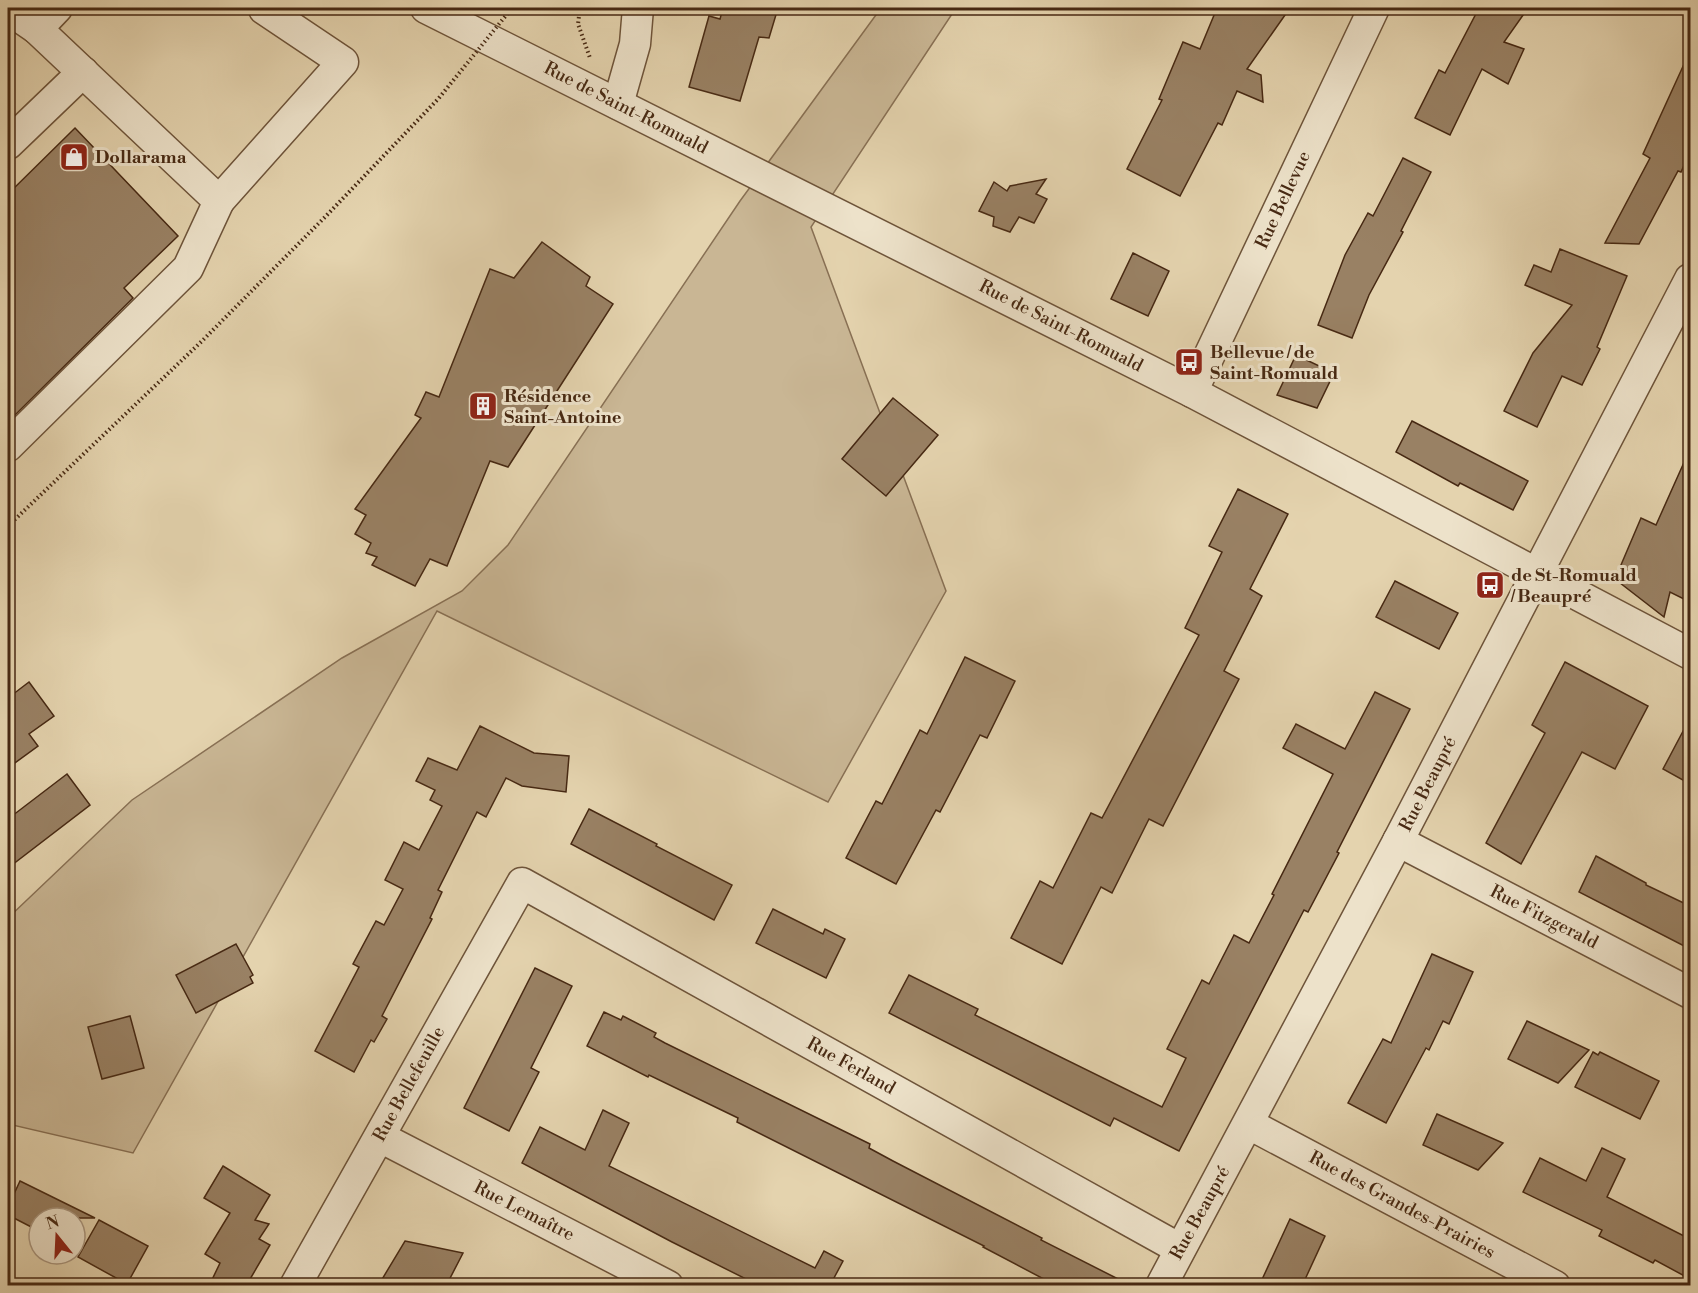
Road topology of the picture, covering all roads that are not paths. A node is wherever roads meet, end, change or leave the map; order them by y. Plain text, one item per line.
1 (263, 8) edge
2 (426, 8) edge
3 (638, 8) edge
4 (1374, 8) edge
5 (8, 9) edge
6 (47, 18) edge
7 (83, 72) junction
8 (611, 100) junction
9 (8, 144) edge
10 (219, 201) junction
11 (1690, 279) edge
12 (1192, 392) junction
13 (8, 446) edge
14 (1537, 574) junction
15 (1690, 654) edge
16 (1398, 841) junction
17 (522, 883) joint
18 (1690, 993) edge
19 (1249, 1124) junction
20 (380, 1137) junction
21 (1180, 1249) junction
22 (295, 1286) edge
23 (668, 1286) edge
24 (1161, 1286) edge
25 (1555, 1286) edge

1 - 10 street
2 - 8 street, Rue de Saint-Romuald
3 - 8 street
4 - 12 street, Rue Bellevue
5 - 6 street
6 - 7 street
7 - 9 street
7 - 10 street
8 - 12 street, Rue de Saint-Romuald
10 - 13 street
11 - 14 street, Rue Beaupré
12 - 14 street, Rue de Saint-Romuald
14 - 15 street, Rue de Saint-Romuald
14 - 16 street, Rue Beaupré
16 - 18 street, Rue Fitzgerald
16 - 19 street, Rue Beaupré
17 - 20 street, Rue Bellefeuille
17 - 21 street, Rue Ferland
19 - 21 street, Rue Beaupré
19 - 25 street, Rue des Grandes-Prairies
20 - 22 street, Rue Bellefeuille
20 - 23 street, Rue Lemaître
21 - 24 street, Rue Beaupré

